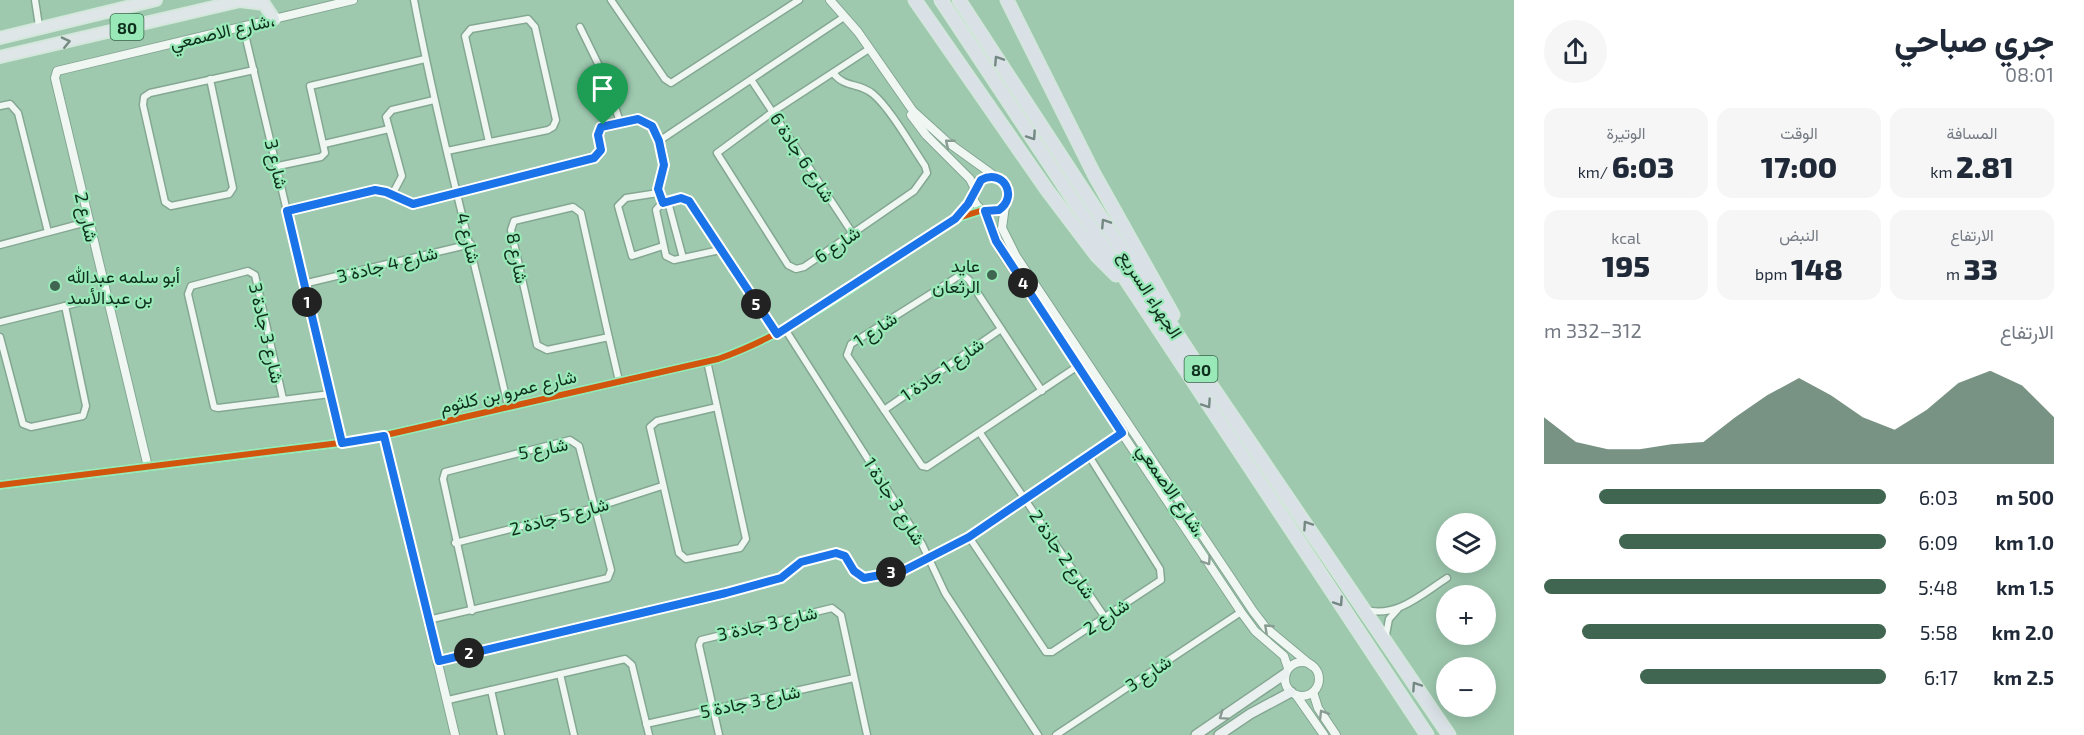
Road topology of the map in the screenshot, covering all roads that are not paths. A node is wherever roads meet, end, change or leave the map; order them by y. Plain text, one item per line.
1 (34, 0) edge
2 (156, 0) edge
3 (353, 0) edge
4 (414, 0) edge
5 (611, 0) edge
6 (799, 0) edge
7 (830, 0) edge
8 (908, 0) edge
9 (915, 0) edge
10 (940, 0) edge
11 (959, 0) edge
12 (1007, 0) edge
13 (242, 1) edge
14 (844, 17) junction
15 (274, 19) junction
16 (39, 26) junction
17 (243, 26) junction
18 (580, 27) dead end
19 (3, 37) edge
20 (942, 40) junction
21 (869, 49) junction
22 (4, 56) edge
23 (425, 59) junction
24 (254, 69) junction
25 (57, 70) joint
26 (833, 73) junction
27 (210, 79) junction
28 (752, 81) junction
29 (902, 97) junction
30 (434, 100) junction
31 (0, 106) edge
32 (774, 111) junction
33 (620, 122) junction
34 (389, 129) junction
35 (659, 141) junction
36 (489, 142) junction
37 (324, 144) junction
38 (447, 151) junction
39 (278, 166) junction
40 (996, 177) junction
41 (974, 190) junction
42 (457, 192) junction
43 (658, 193) junction
44 (392, 195) junction
45 (665, 202) junction
46 (1005, 206) junction
47 (287, 211) junction
48 (984, 211) junction
49 (955, 219) junction
50 (87, 222) junction
51 (48, 232) junction
52 (853, 234) junction
53 (471, 244) junction
54 (0, 245) edge
55 (663, 246) junction
56 (720, 250) junction
57 (683, 258) junction
58 (303, 284) junction
59 (1132, 292) junction
60 (105, 296) junction
61 (64, 306) junction
62 (0, 322) edge
63 (1001, 328) junction
64 (784, 329) junction
65 (777, 334) junction
66 (0, 337) edge
67 (609, 337) junction
68 (1194, 360) junction
69 (707, 361) junction
70 (1078, 366) junction
71 (618, 381) junction
72 (1042, 391) junction
73 (330, 394) junction
74 (283, 399) junction
75 (508, 406) junction
76 (717, 407) junction
77 (884, 410) junction
78 (980, 433) junction
79 (1122, 433) junction
80 (384, 436) junction
81 (342, 443) junction
82 (1089, 456) junction
83 (148, 467) junction
84 (0, 486) edge
85 (662, 486) junction
86 (1026, 499) junction
87 (594, 508) junction
88 (969, 537) junction
89 (455, 543) junction
90 (930, 557) junction
91 (1447, 578) dead end
92 (1365, 609) junction
93 (1399, 609) junction
94 (472, 611) junction
95 (1241, 612) junction
96 (1104, 616) junction
97 (428, 620) junction
98 (1385, 640) junction
99 (439, 661) junction
100 (1312, 666) junction
101 (1287, 671) junction
102 (560, 674) junction
103 (854, 678) junction
104 (491, 690) junction
105 (1313, 692) junction
106 (1293, 694) junction
107 (448, 700) junction
108 (1242, 703) junction
109 (713, 709) junction
110 (1250, 714) junction
111 (646, 724) junction
112 (455, 735) edge
113 (501, 735) edge
114 (574, 735) edge
115 (649, 735) edge
116 (719, 735) edge
117 (867, 735) edge
118 (1038, 735) edge
119 (1056, 735) edge
120 (1196, 735) edge
121 (1219, 735) edge
122 (1324, 735) edge
123 (1336, 735) edge
124 (1425, 735) edge
125 (1449, 735) edge

1 - 16 street
2 - 16 highway, 80
3 - 15 street, شارع الاصمعي،
4 - 23 street, شارع 4
5 - 6 street
7 - 14 street
8 - 20 highway
9 - 20 highway
10 -> 59 highway, الجهراء السريع / 80
68 -> 11 highway, الجهراء السريع / 80
12 - 68 highway
13 - 15 highway
22 -> 13 highway, 80
14 - 21 street
14 - 28 street
15 - 17 street, شارع الاصمعي،
16 - 19 highway, 80
17 - 24 street, شارع 3
17 - 25 street, شارع الاصمعي،
18 - 33 street
19 - 22 highway
20 - 59 highway
21 - 26 street, شارع 6
21 - 29 street
23 - 30 street, شارع 4
23 - 37 street
24 - 27 street
24 - 39 street, شارع 3
25 - 50 street, شارع 2
26 - 32 street, شارع 6
26 - 52 street, شارع 6
27 - 27 street
28 - 32 street, شارع 6 جادة 6
28 - 35 street
40 -> 29 street
29 - 41 street
30 - 34 street
30 - 38 street, شارع 4
31 - 51 street
32 - 52 street, شارع 6 جادة 6
32 - 52 street, شارع 6
33 - 35 street
33 - 42 street
34 - 37 street
34 - 44 street
35 - 43 street
36 - 36 street
36 - 38 street
37 - 39 street
38 - 42 street, شارع 4
39 - 47 street, شارع 3
40 - 41 street
40 - 46 street
41 - 48 street
41 - 49 street, شارع عمرو بن كلثوم
42 - 44 street
42 - 53 street, شارع 4
43 - 45 street
43 - 55 street
44 - 47 street
45 - 55 street
45 - 56 street
45 - 57 street
46 - 48 street
100 -> 46 street, شارع الاصمعي،
47 - 58 street, شارع 3
48 - 49 street, شارع عمرو بن كلثوم
48 - 70 street, شارع الاصمعي،
49 - 64 street, شارع عمرو بن كلثوم
50 - 51 street
50 - 60 street, شارع 2
51 - 54 street
53 - 58 street, شارع 4 جادة 3
53 - 75 street, شارع 4
55 - 57 street
56 - 57 street
56 - 65 street
58 - 73 street, شارع 3
59 -> 124 highway, الجهراء السريع / 80
60 - 61 street
60 - 83 street, شارع 2
61 - 62 street
61 - 66 street
63 - 72 street, شارع 1
63 - 77 street, شارع 1 جادة 1
63 - 77 street, شارع 1
64 - 65 street, شارع عمرو بن كلثوم
64 - 90 street, شارع 3 جادة 1
65 - 69 street, شارع عمرو بن كلثوم
67 - 67 street, شارع 8
67 - 71 street, شارع 8
92 -> 68 highway, الجهراء السريع / 80
69 - 71 street, شارع عمرو بن كلثوم
69 - 76 street
70 - 72 street, شارع 1
70 - 79 street, شارع الاصمعي،
71 - 75 street, شارع عمرو بن كلثوم
72 - 78 street, شارع 1
73 - 74 street, شارع 3 جادة 3
73 - 81 street, شارع 3
74 - 74 street, شارع 3 جادة 3
75 - 80 street, شارع عمرو بن كلثوم
76 - 85 street
76 - 85 street
77 - 78 street, شارع 1
78 - 86 street, شارع 2 جادة 2
79 - 82 street
79 -> 95 street, شارع الاصمعي،
80 - 81 street, شارع عمرو بن كلثوم
80 - 97 street
81 - 83 street, شارع عمرو بن كلثوم
82 - 86 street
82 - 96 street, شارع 2
83 - 84 street, شارع عمرو بن كلثوم
85 - 87 street, شارع 5 جادة 2
86 - 88 street
86 - 96 street, شارع 2 جادة 2
87 - 89 street, شارع 5 جادة 2
87 - 89 street, شارع 5
87 - 94 street, شارع 5
88 - 90 street
88 - 96 street, شارع 2
89 - 94 street, شارع 5
90 - 99 street
90 - 118 street, شارع 3 جادة 1
91 - 93 street
92 - 93 street
92 - 98 highway, الجهراء السريع / 80
93 - 98 street
94 - 97 street, شارع 5
95 - 101 street, شارع الاصمعي،
95 - 119 street, شارع 3
97 - 99 street
125 -> 98 highway, الجهراء السريع / 80
99 - 107 street
100 - 101 street
100 - 105 street
101 - 106 street
101 - 108 main road
102 - 104 street
102 - 111 street
102 - 114 street
103 - 109 street, شارع 3 جادة 5
103 - 109 street, شارع 3 جادة 3
103 - 117 street, شارع 3 جادة 3
104 - 107 street
104 - 113 street
105 - 106 street
123 -> 105 street
106 - 110 main road
106 - 122 street
107 - 112 street
108 - 110 main road
108 -> 120 main road
109 - 111 street, شارع 3 جادة 5
109 - 116 street, شارع 3 جادة 3
110 - 121 main road
111 - 115 street

